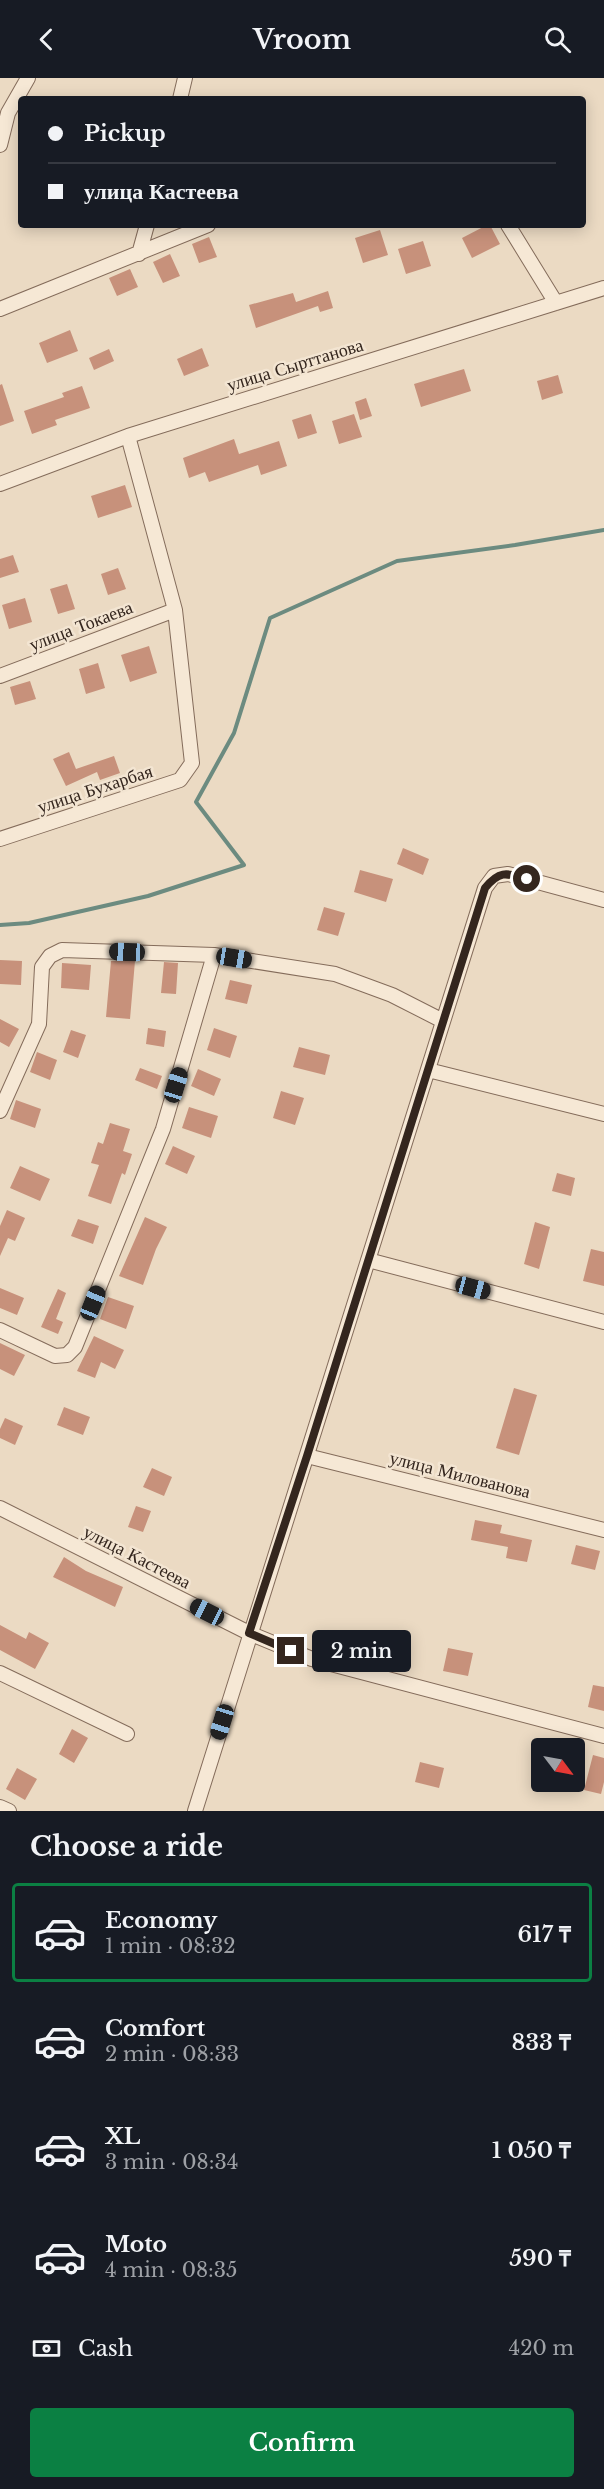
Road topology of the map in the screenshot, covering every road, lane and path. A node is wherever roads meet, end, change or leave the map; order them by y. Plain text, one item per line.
1 (28, 78) edge
2 (185, 78) edge
3 (181, 96) edge
4 (4, 114) edge
5 (0, 145) edge
6 (146, 228) edge
7 (201, 228) edge
8 (510, 228) edge
9 (139, 254) junction
10 (604, 288) edge
11 (556, 303) junction
12 (0, 309) edge
13 (128, 436) junction
14 (0, 484) edge
15 (175, 610) junction
16 (0, 676) edge
17 (0, 839) edge
18 (604, 900) edge
19 (214, 955) junction
20 (443, 1021) junction
21 (428, 1070) junction
22 (0, 1109) edge
23 (604, 1114) edge
24 (368, 1260) junction
25 (604, 1322) edge
26 (0, 1330) edge
27 (307, 1456) junction
28 (0, 1508) edge
29 (604, 1530) edge
30 (249, 1633) junction
31 (0, 1673) edge
32 (127, 1734) dead end
33 (604, 1736) edge
34 (0, 1807) edge
35 (9, 1811) edge
36 (195, 1811) edge

1 - 4 street
2 - 3 street
4 - 5 street
6 - 9 street
7 - 9 street
8 - 11 street
9 - 12 street
10 - 11 street, улица Сырттанова
11 - 13 street, улица Сырттанова
13 - 14 street, улица Сырттанова
13 - 15 street
15 - 16 street, улица Токаева
15 - 17 street, улица Бухарбая
18 - 20 street
19 - 20 street
19 - 22 street
19 - 26 street
20 - 21 street
21 - 23 street
21 - 24 street
24 - 25 street
24 - 27 street
27 - 29 street, улица Милованова
27 - 30 street
28 - 30 street, улица Кастеева
30 - 33 street, улица Кастеева
30 - 36 street
31 - 32 street
34 - 35 street

